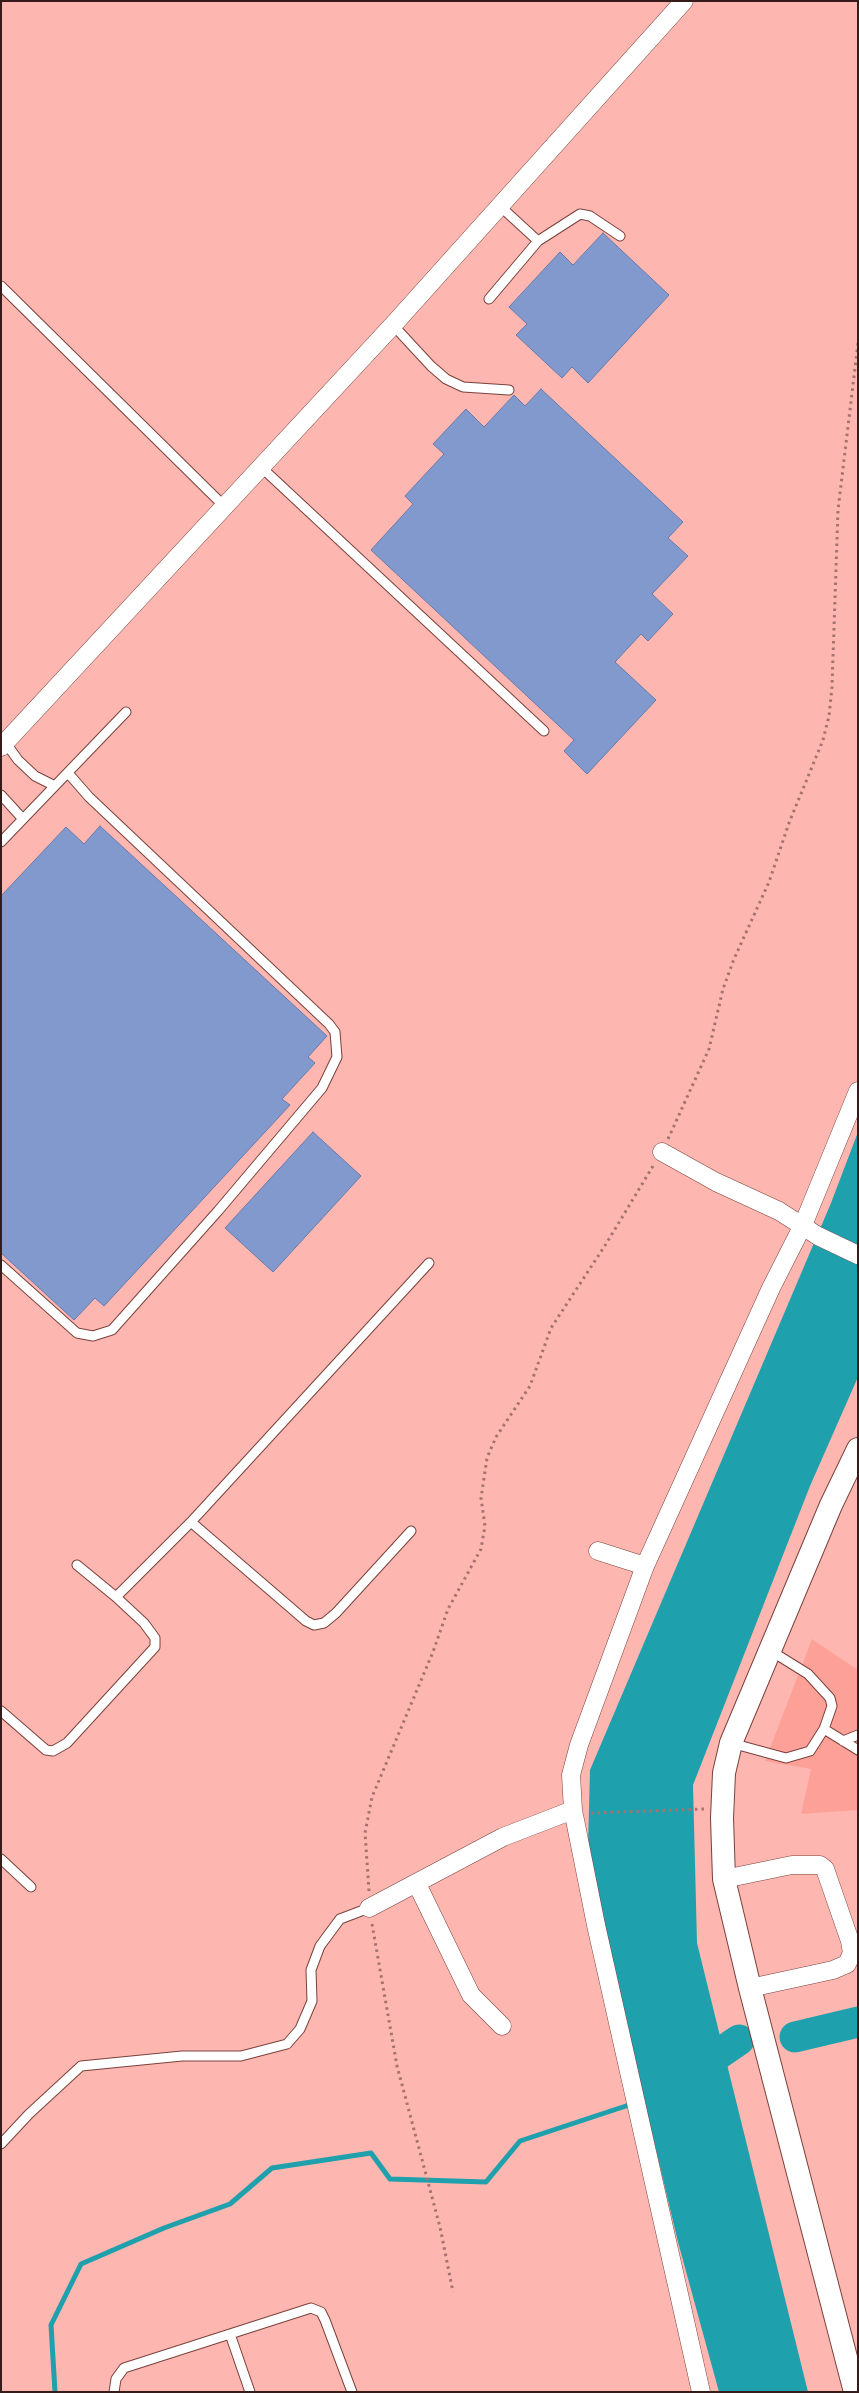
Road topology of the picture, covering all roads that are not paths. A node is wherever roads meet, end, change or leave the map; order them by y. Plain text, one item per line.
1 (684, 1) edge
2 (501, 207) junction
3 (620, 236) dead end
4 (538, 241) junction
5 (1, 286) edge
6 (489, 299) dead end
7 (393, 325) junction
8 (509, 390) dead end
9 (261, 466) junction
10 (225, 507) junction
11 (126, 712) dead end
12 (544, 731) dead end
13 (3, 744) edge
14 (68, 773) junction
15 (53, 785) junction
16 (1, 796) edge
17 (22, 818) junction
18 (1, 842) edge
19 (858, 1091) edge
20 (662, 1152) road end
21 (803, 1225) junction
22 (858, 1255) edge
23 (429, 1263) dead end
24 (1, 1265) edge
25 (857, 1454) edge
26 (191, 1522) junction
27 (412, 1531) dead end
28 (598, 1551) dead end
29 (77, 1565) dead end
30 (645, 1566) junction
31 (116, 1597) junction
32 (771, 1651) junction
33 (2, 1712) edge
34 (824, 1729) junction
35 (858, 1734) edge
36 (843, 1740) junction
37 (731, 1743) junction
38 (858, 1750) edge
39 (573, 1810) junction
40 (1, 1859) edge
41 (724, 1879) junction
42 (417, 1884) junction
43 (31, 1887) dead end
44 (369, 1908) joint
45 (750, 1988) junction
46 (502, 2026) dead end
47 (1, 2144) edge
48 (230, 2334) junction
49 (114, 2392) edge
50 (250, 2392) edge
51 (352, 2392) edge
52 (701, 2392) edge
53 (855, 2392) edge

1 - 2 street
2 - 4 lane
2 - 7 street
3 - 4 lane
4 - 6 lane
5 - 10 lane
7 - 8 lane
7 - 9 street
9 - 10 street
9 - 12 lane
10 - 13 street
11 - 14 lane
13 - 15 lane
14 - 15 lane
14 - 24 lane
15 - 17 lane
16 - 17 lane
17 - 18 lane
19 - 21 street
20 - 21 street
21 - 22 street
21 - 30 street
23 - 26 lane
25 - 32 street
26 - 27 lane
26 - 31 lane
28 - 30 street
29 - 31 lane
30 - 39 street
31 - 33 lane
32 - 34 lane
32 - 37 street
34 - 36 lane
34 - 37 lane
35 - 36 lane
36 - 38 lane
37 - 41 street
39 - 42 street
39 - 52 street
40 - 43 lane
41 - 45 street
41 - 45 street
42 - 44 street
42 - 46 street
44 - 47 lane
45 - 53 street
48 - 49 lane
48 - 50 lane
48 - 51 lane

